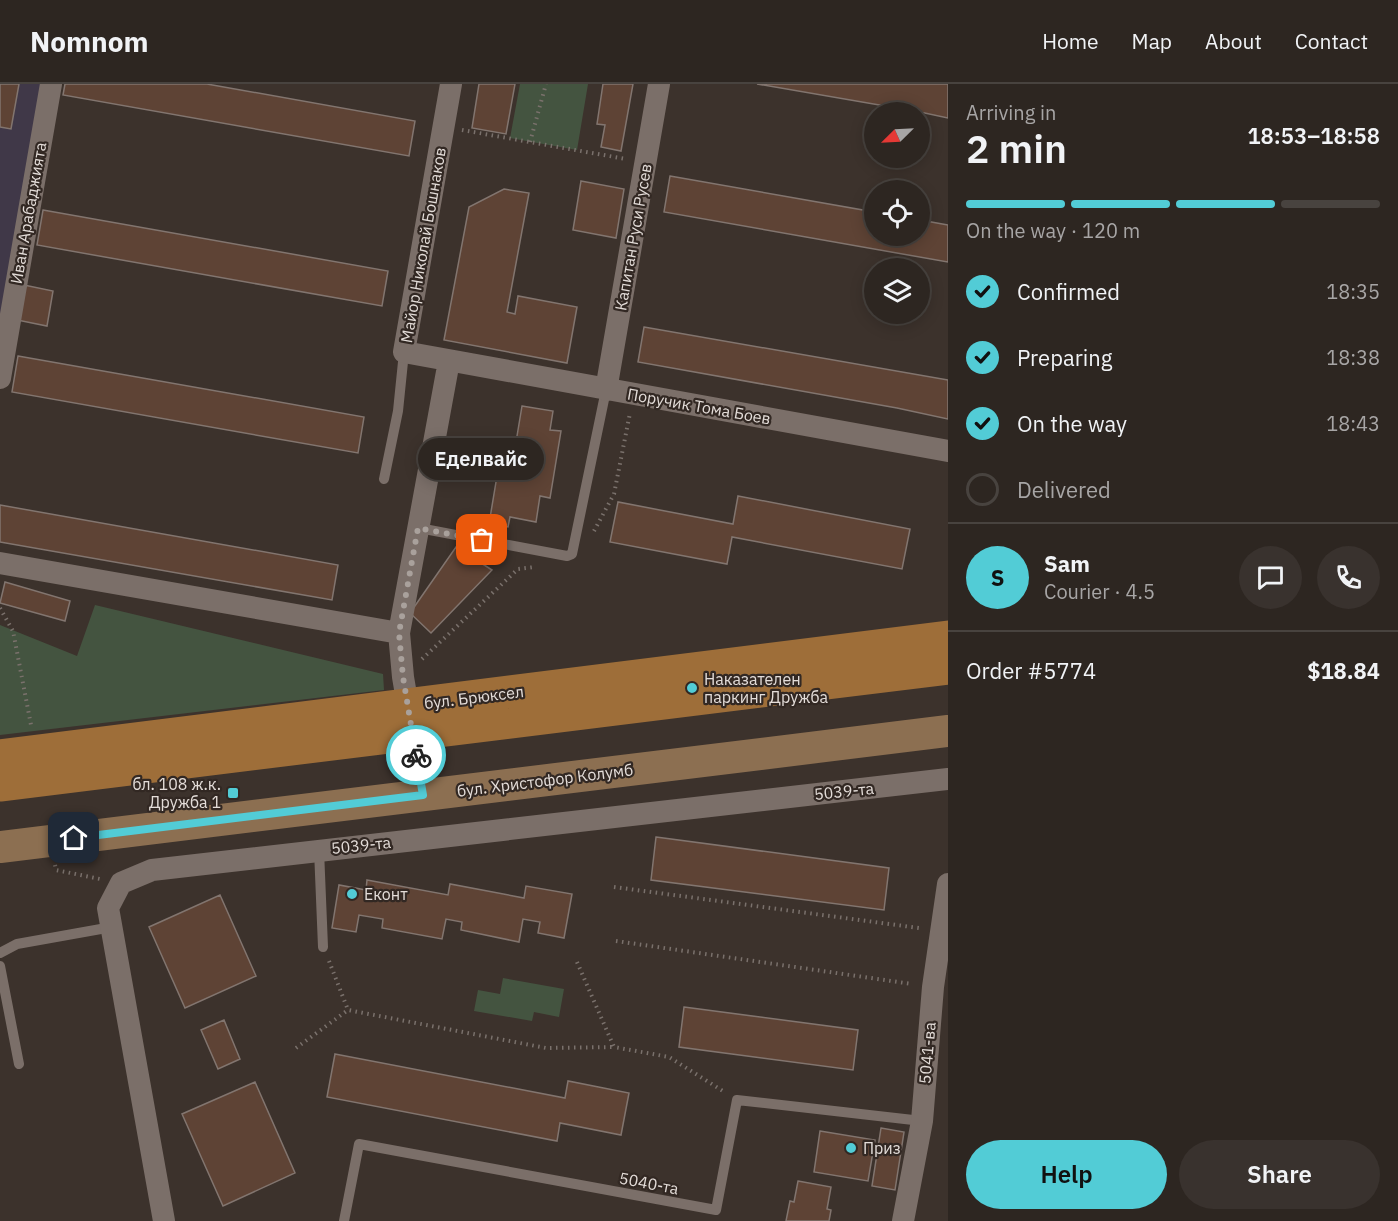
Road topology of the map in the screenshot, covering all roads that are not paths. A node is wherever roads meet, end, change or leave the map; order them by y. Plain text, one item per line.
1 (51, 84) edge
2 (451, 84) edge
3 (659, 84) edge
4 (404, 352) junction
5 (449, 361) junction
6 (0, 378) edge
7 (606, 390) junction
8 (948, 451) edge
9 (384, 479) dead end
10 (418, 528) junction
11 (0, 563) edge
12 (399, 633) junction
13 (948, 638) edge
14 (948, 668) edge
15 (948, 731) edge
16 (0, 756) edge
17 (948, 779) edge
18 (0, 785) edge
19 (423, 795) junction
20 (0, 847) edge
21 (319, 850) junction
22 (948, 884) edge
23 (112, 927) junction
24 (323, 947) road end
25 (0, 953) edge
26 (0, 966) edge
27 (19, 1064) dead end
28 (922, 1120) junction
29 (164, 1221) edge
30 (344, 1221) edge
31 (903, 1221) edge

1 - 6 street, Иван Арабаджията
2 - 4 street, Майор Николай Бошнаков
3 - 7 street, Капитан Руси Русев
4 - 5 street, Майор Николай Бошнаков
4 - 9 lane
5 - 7 street, Поручик Тома Боев
5 - 10 street
7 - 8 street, Поручик Тома Боев
7 - 10 lane
10 - 12 street
11 - 12 street
12 - 19 street
13 - 16 main road, бул. Брюксел
14 - 18 main road, бул. Брюксел
15 - 19 main road, бул. Христофор Колумб
17 - 21 street, 5039-та
19 - 20 main road, бул. Христофор Колумб
21 - 23 street, 5039-та
21 - 24 lane
22 - 28 street, 5041-ва
23 - 25 lane
23 - 29 street, 5039-та
26 - 27 lane
28 - 30 lane, 5040-та
28 - 31 street, 5041-ва

